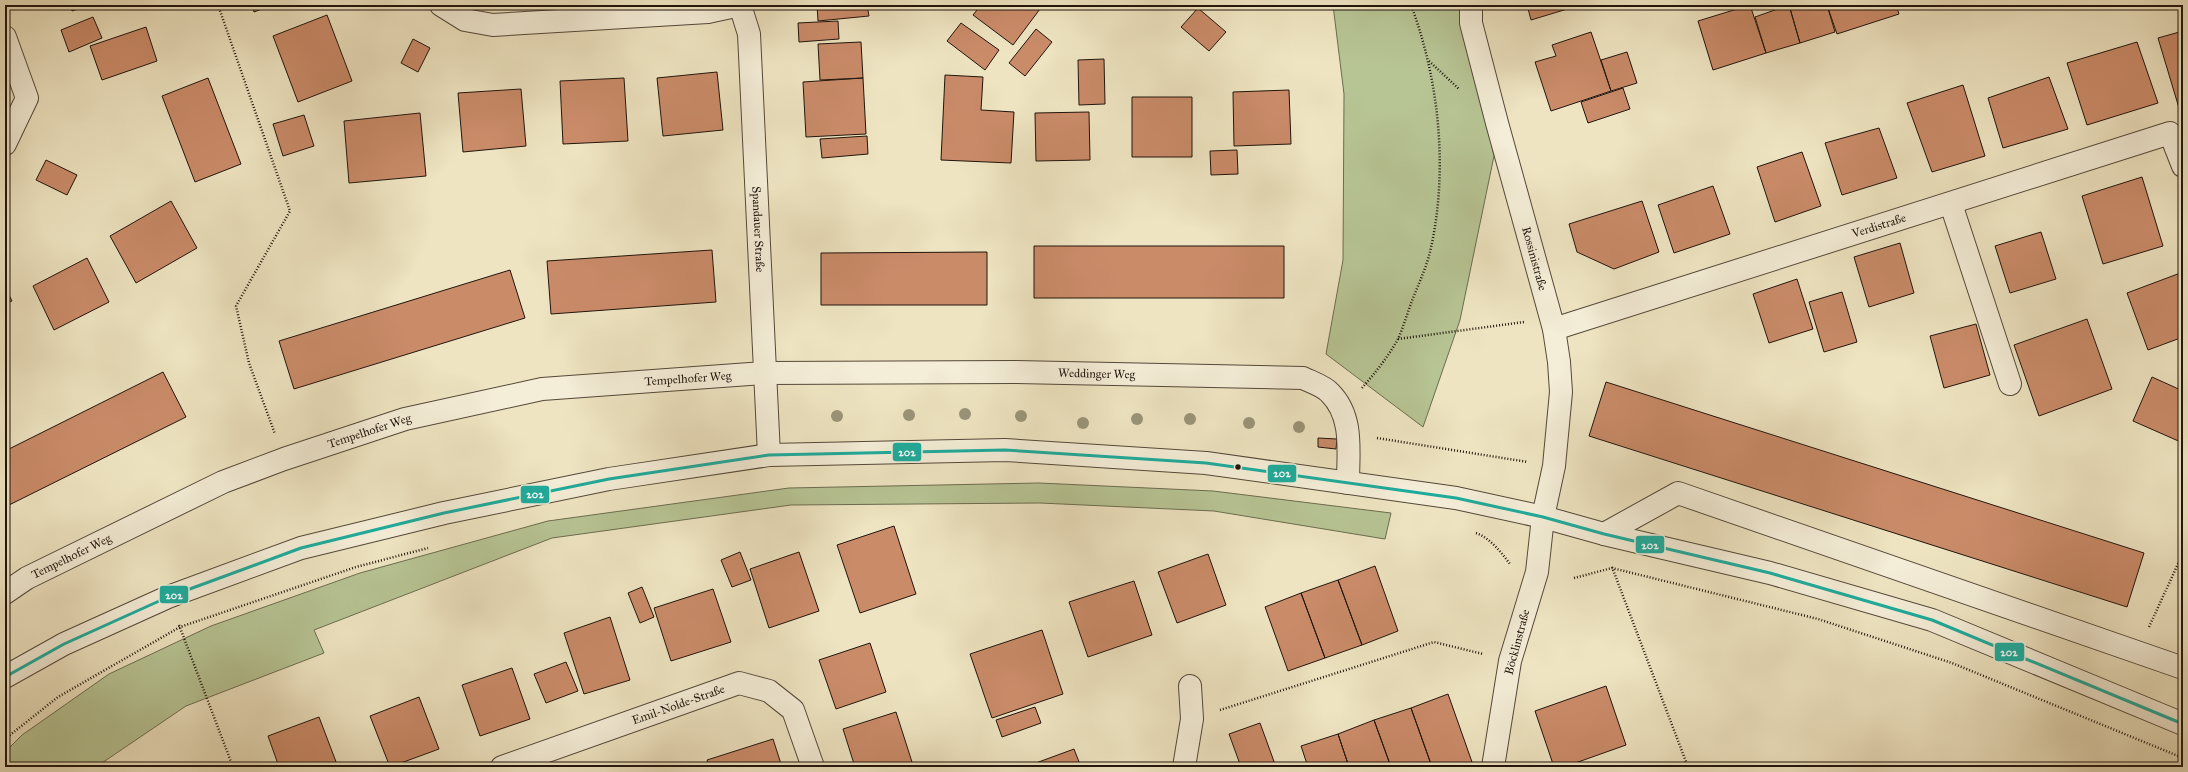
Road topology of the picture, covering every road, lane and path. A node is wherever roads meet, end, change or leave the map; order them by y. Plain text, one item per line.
1 (218, 5) edge
2 (441, 5) edge
3 (740, 5) edge
4 (1411, 5) edge
5 (1471, 5) edge
6 (5, 37) edge
7 (5, 144) edge
8 (2183, 166) edge
9 (1951, 204) junction
10 (1554, 329) junction
11 (1398, 339) junction
12 (764, 373) junction
13 (2010, 384) dead end
14 (1344, 413) junction
15 (1348, 434) junction
16 (769, 455) junction
17 (284, 459) junction
18 (1554, 466) junction
19 (1348, 483) junction
20 (1543, 517) junction
21 (1474, 532) dead end
22 (1604, 534) junction
23 (433, 546) dead end
24 (2183, 553) edge
25 (1513, 568) dead end
26 (1612, 568) junction
27 (1574, 578) dead end
28 (5, 593) edge
29 (168, 597) junction
30 (180, 627) junction
31 (2138, 652) junction
32 (1510, 661) junction
33 (2183, 668) edge
34 (5, 677) edge
35 (1190, 686) dead end
36 (1192, 719) junction
37 (2183, 724) edge
38 (5, 740) edge
39 (2183, 758) edge
40 (233, 767) edge
41 (502, 767) edge
42 (813, 767) edge
43 (1184, 767) edge
44 (1493, 767) edge
45 (1688, 767) edge

1 - 17 path
2 - 3 street
3 - 12 street, Spandauer Straße
4 - 11 path
5 - 10 street, Rossinistraße
6 - 7 street
8 - 9 street, Verdistraße
9 - 10 street, Verdistraße
9 - 13 street
10 - 11 path
10 - 18 street, Rossinistraße
11 - 14 path
12 - 14 street, Weddinger Weg
12 - 16 street, Spandauer Straße
12 - 17 street, Tempelhofer Weg
14 - 15 street, Weddinger Weg
15 - 18 path
15 - 19 street, Weddinger Weg
16 - 19 street
16 - 29 street
17 - 28 street, Tempelhofer Weg
18 - 20 street, Rossinistraße
19 - 20 street
20 - 22 street
20 - 32 street, Böcklinstraße
21 - 25 path
22 - 26 path
22 - 31 street
22 - 37 street
23 - 30 path
24 - 31 path
26 - 27 path
26 - 39 path
26 - 45 path
29 - 30 path
29 - 34 street
30 - 38 path
30 - 40 path
31 - 33 street
32 - 36 path
32 - 44 street, Böcklinstraße
35 - 36 street
36 - 43 street
41 - 42 street, Emil-Nolde-Straße

